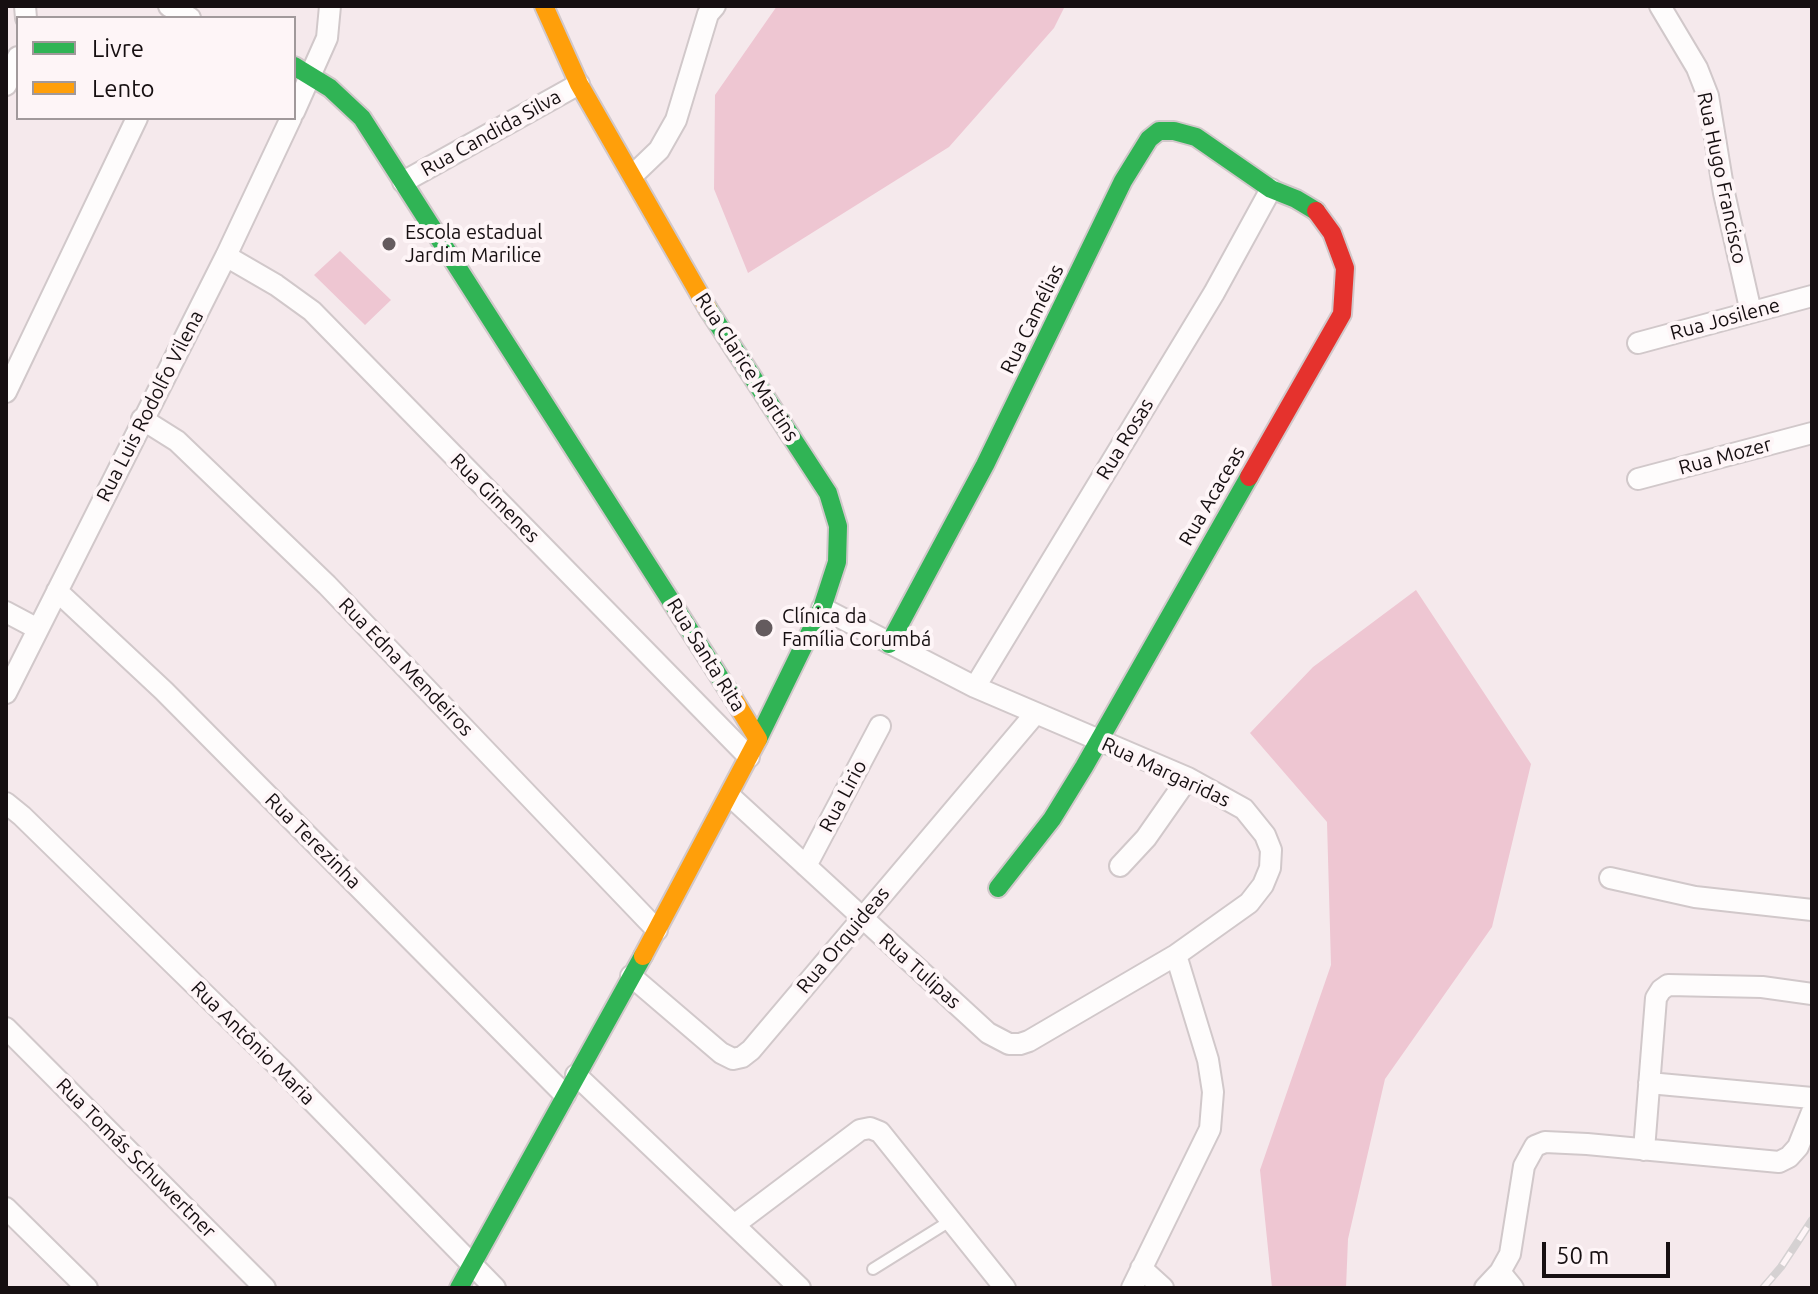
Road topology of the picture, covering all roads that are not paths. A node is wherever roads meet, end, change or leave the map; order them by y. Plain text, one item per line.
1 (169, 6) edge
2 (330, 6) edge
3 (544, 6) edge
4 (1660, 6) edge
5 (710, 9) edge
6 (186, 16) edge
7 (16, 62) edge
8 (303, 70) edge
9 (579, 84) junction
10 (6, 85) edge
11 (296, 103) edge
12 (136, 120) edge
13 (290, 120) edge
14 (633, 175) junction
15 (403, 182) junction
16 (1271, 189) junction
17 (226, 256) junction
18 (1345, 268) joint
19 (1812, 296) edge
20 (1751, 312) junction
21 (1638, 343) dead end
22 (6, 392) edge
23 (142, 419) junction
24 (1812, 433) edge
25 (1638, 479) dead end
26 (57, 591) junction
27 (822, 608) junction
28 (6, 612) edge
29 (38, 629) junction
30 (889, 644) junction
31 (975, 687) junction
32 (6, 693) edge
33 (1035, 714) junction
34 (880, 726) dead end
35 (1097, 740) junction
36 (754, 748) junction
37 (1188, 778) junction
38 (730, 796) junction
39 (6, 803) edge
40 (806, 866) junction
41 (1120, 866) dead end
42 (1610, 878) dead end
43 (998, 888) dead end
44 (1812, 910) edge
45 (862, 918) junction
46 (657, 930) junction
47 (1176, 955) junction
48 (1149, 969) junction
49 (631, 976) junction
50 (1187, 989) junction
51 (1812, 994) edge
52 (6, 1028) edge
53 (1009, 1044) joint
54 (576, 1075) junction
55 (1649, 1083) junction
56 (565, 1095) junction
57 (1812, 1098) edge
58 (1812, 1112) edge
59 (1644, 1150) junction
60 (6, 1208) edge
61 (950, 1221) junction
62 (734, 1225) junction
63 (471, 1265) junction
64 (1141, 1268) junction
65 (873, 1269) dead end
66 (1507, 1280) edge
67 (87, 1288) edge
68 (265, 1288) edge
69 (459, 1288) edge
70 (495, 1288) edge
71 (800, 1288) edge
72 (1005, 1288) edge
73 (1132, 1288) edge
74 (1163, 1288) edge
75 (1485, 1288) edge

1 - 6 street
2 - 8 street
3 - 9 street, Rua Clarice Martins
4 - 20 street, Rua Hugo Francisco
5 - 14 street
7 - 10 street
8 - 11 street
8 - 15 street, Rua Santa Rita
9 - 14 street, Rua Clarice Martins
9 - 15 street, Rua Candida Silva
12 - 22 street
13 - 17 street, Rua Luis Rodolfo Vilena
14 - 27 street, Rua Clarice Martins
15 - 36 street, Rua Santa Rita
16 - 18 street, Rua Camélias
16 - 30 street, Rua Camélias
16 - 31 street, Rua Rosas
17 - 23 street, Rua Luis Rodolfo Vilena
17 - 36 street, Rua Gimenes
18 - 35 street, Rua Acaceas
19 - 20 street, Rua Josilene
20 - 21 street, Rua Josilene
23 - 26 street, Rua Luis Rodolfo Vilena
23 - 46 street, Rua Edna Mendeiros
24 - 25 street, Rua Mozer
26 - 29 street, Rua Luis Rodolfo Vilena
26 - 56 street, Rua Terezinha
27 - 30 street, Rua Margaridas
27 - 36 street, Rua Clarice Martins
28 - 29 street
29 - 32 street, Rua Luis Rodolfo Vilena
30 - 31 street, Rua Margaridas
31 - 33 street, Rua Margaridas
33 - 35 street, Rua Margaridas
33 - 45 street, Rua Orquideas
34 - 40 street, Rua Lirio
35 - 37 street, Rua Margaridas
35 - 43 street
36 - 38 street
37 - 41 street
37 - 47 street, Rua Margaridas
38 - 40 street, Rua Tulipas
38 - 46 street
39 - 63 street, Rua Antônio Maria
40 - 45 street, Rua Tulipas
42 - 44 street
45 - 49 street, Rua Orquideas
45 - 53 street, Rua Tulipas
46 - 49 street
47 - 48 street, Rua Margaridas
47 - 50 street
48 - 50 street
48 - 53 street, Rua Margaridas
49 - 54 street
50 - 64 street
51 - 55 street
52 - 68 street, Rua Tomás Schuwertner
54 - 56 street
54 - 62 street
55 - 57 street
55 - 59 street
56 - 63 street
58 - 59 street
59 - 66 street
60 - 67 street
61 - 62 street
61 - 65 lane
61 - 72 street
62 - 71 street
63 - 69 street
63 - 70 street, Rua Antônio Maria
64 - 73 street
64 - 74 street
66 - 75 street

